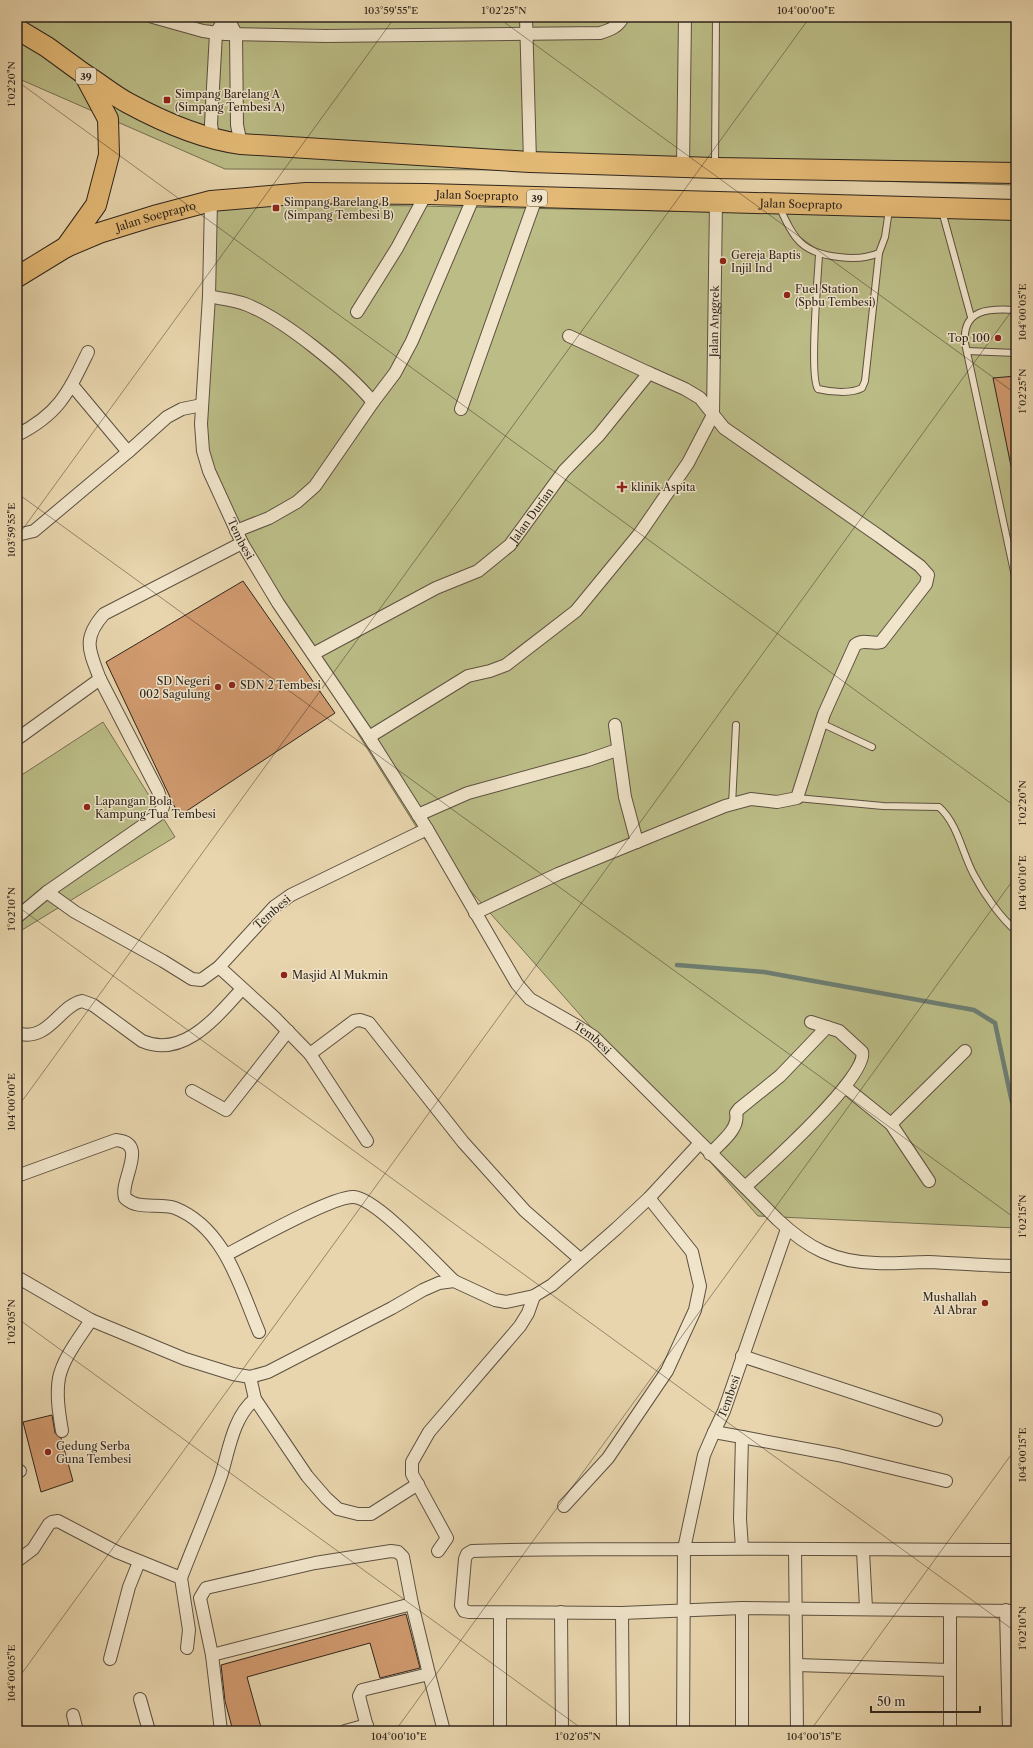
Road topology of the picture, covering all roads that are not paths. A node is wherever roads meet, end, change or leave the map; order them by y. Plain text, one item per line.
1 (153, 17) edge
2 (227, 17) edge
3 (526, 17) edge
4 (623, 17) edge
5 (685, 17) edge
6 (716, 17) edge
7 (17, 29) edge
8 (216, 33) junction
9 (526, 33) junction
10 (236, 34) junction
11 (84, 74) junction
12 (213, 139) junction
13 (241, 144) junction
14 (530, 162) junction
15 (683, 167) junction
16 (715, 168) junction
17 (1016, 172) edge
18 (426, 194) junction
19 (474, 196) junction
20 (536, 198) junction
21 (211, 201) junction
22 (716, 202) junction
23 (778, 203) junction
24 (889, 207) junction
25 (942, 208) junction
26 (1016, 210) edge
27 (66, 247) junction
28 (879, 253) junction
29 (820, 255) junction
30 (17, 277) edge
31 (209, 296) junction
32 (1016, 310) edge
33 (357, 312) dead end
34 (971, 318) junction
35 (569, 336) dead end
36 (967, 350) junction
37 (88, 352) dead end
38 (1016, 353) edge
39 (649, 373) junction
40 (72, 385) junction
41 (373, 402) junction
42 (202, 405) junction
43 (461, 409) dead end
44 (713, 415) junction
45 (17, 435) edge
46 (128, 452) junction
47 (236, 531) junction
48 (17, 535) edge
49 (242, 543) junction
50 (1016, 581) edge
51 (313, 654) junction
52 (100, 679) junction
53 (821, 723) junction
54 (615, 725) dead end
55 (736, 725) dead end
56 (369, 737) junction
57 (17, 740) edge
58 (872, 747) dead end
59 (617, 750) junction
60 (797, 798) junction
61 (732, 805) junction
62 (418, 815) junction
63 (427, 829) junction
64 (637, 842) junction
65 (47, 892) junction
66 (475, 913) junction
67 (17, 917) edge
68 (1016, 931) edge
69 (219, 967) junction
70 (242, 989) junction
71 (811, 1022) dead end
72 (827, 1027) junction
73 (288, 1031) junction
74 (17, 1033) edge
75 (965, 1051) dead end
76 (310, 1054) junction
77 (845, 1087) junction
78 (192, 1091) dead end
79 (891, 1124) junction
80 (367, 1141) dead end
81 (700, 1143) junction
82 (710, 1154) junction
83 (17, 1176) edge
84 (929, 1181) dead end
85 (745, 1187) junction
86 (648, 1198) junction
87 (788, 1229) junction
88 (226, 1255) junction
89 (580, 1259) junction
90 (1016, 1266) edge
91 (17, 1277) edge
92 (454, 1281) junction
93 (534, 1296) junction
94 (91, 1320) junction
95 (259, 1332) dead end
96 (742, 1356) junction
97 (250, 1377) junction
98 (255, 1399) junction
99 (936, 1420) dead end
100 (62, 1431) dead end
101 (714, 1432) junction
102 (742, 1437) junction
103 (946, 1481) dead end
104 (418, 1484) junction
105 (564, 1506) dead end
106 (741, 1543) junction
107 (684, 1550) junction
108 (795, 1550) junction
109 (1016, 1550) edge
110 (863, 1551) junction
111 (438, 1552) dead end
112 (17, 1561) edge
113 (139, 1562) junction
114 (181, 1578) junction
115 (412, 1604) junction
116 (742, 1608) junction
117 (866, 1608) junction
118 (796, 1609) junction
119 (685, 1610) junction
120 (1011, 1610) edge
121 (950, 1611) junction
122 (561, 1612) junction
123 (622, 1612) junction
124 (500, 1614) junction
125 (187, 1648) dead end
126 (212, 1655) junction
127 (110, 1658) dead end
128 (797, 1666) junction
129 (949, 1670) junction
130 (429, 1674) junction
131 (140, 1699) dead end
132 (73, 1715) dead end
133 (368, 1728) edge
134 (17, 1729) edge
135 (20, 1731) edge
136 (77, 1731) edge
137 (149, 1731) edge
138 (221, 1731) edge
139 (345, 1731) edge
140 (444, 1731) edge
141 (500, 1731) edge
142 (562, 1731) edge
143 (623, 1731) edge
144 (683, 1731) edge
145 (742, 1731) edge
146 (797, 1731) edge
147 (950, 1731) edge
148 (1010, 1731) edge

1 - 8 street
2 - 8 street
2 - 10 street
3 - 9 street
4 - 9 street
5 - 15 street
6 - 16 lane
7 - 11 highway, 39
8 - 10 street
8 - 12 street
9 - 10 street
9 - 14 street
10 - 13 street
11 - 12 highway, 39
11 - 27 highway, 39
12 - 13 highway, 39
13 - 14 highway, 39
14 - 15 highway, 39
15 - 16 highway, 39
16 - 17 highway, 39
18 - 19 highway, Jalan Soeprapto / 39
18 - 21 highway, Jalan Soeprapto / 39
18 - 33 street
19 - 20 highway, Jalan Soeprapto / 39
19 - 41 street
20 - 22 highway, Jalan Soeprapto / 39
20 - 43 street
21 - 27 highway, Jalan Soeprapto / 39
21 - 31 street, Tembesi
22 - 23 highway, Jalan Soeprapto / 39
22 - 44 street, Jalan Anggrek
23 - 24 highway, Jalan Soeprapto / 39
23 - 29 lane
24 - 25 highway, Jalan Soeprapto / 39
24 - 28 lane
25 - 26 highway, Jalan Soeprapto / 39
25 - 34 lane
27 - 30 highway, 39
28 - 29 lane
28 - 29 lane
31 - 41 street
31 - 42 street, Tembesi
32 - 34 lane
34 - 36 lane
35 - 39 street
36 - 38 lane
36 - 50 lane
37 - 40 street
39 - 44 street
39 - 51 street, Jalan Durian
40 - 45 street
40 - 46 street
41 - 47 street
42 - 46 street
42 - 47 street, Tembesi
44 - 53 street
44 - 56 street, Jalan Anggrek
46 - 48 street
47 - 49 street, Tembesi
49 - 51 street, Tembesi
49 - 52 street
51 - 56 street, Tembesi
52 - 57 street
52 - 65 street
53 - 58 lane
53 - 60 street
54 - 59 street
55 - 61 lane
56 - 62 street, Tembesi
59 - 62 street
59 - 64 street
60 - 61 street
60 - 68 lane
61 - 64 street
62 - 63 street, Tembesi
63 - 66 street, Tembesi
63 - 69 street, Tembesi
64 - 66 street
65 - 67 street
65 - 69 street, Tembesi
66 - 81 street, Tembesi
69 - 70 street
70 - 73 street
70 - 74 street
71 - 72 street
72 - 77 street
72 - 82 street
73 - 76 street
73 - 78 street
75 - 79 street
76 - 80 street
76 - 89 street
77 - 79 street
77 - 85 street
79 - 84 street
81 - 82 street, Tembesi
81 - 86 street
82 - 85 street, Tembesi
83 - 88 street
85 - 87 street, Tembesi
86 - 89 street
86 - 105 street
87 - 90 street, Tembesi
87 - 96 street, Tembesi
88 - 92 street
88 - 95 street
89 - 93 street
91 - 94 street
92 - 93 street
92 - 97 street
93 - 104 street
94 - 97 street
94 - 100 street
96 - 99 street
96 - 101 street, Tembesi
97 - 98 street
98 - 104 street
98 - 114 street
101 - 102 street, Tembesi
101 - 107 street
102 - 103 street, Tembesi
102 - 106 street
104 - 111 street
106 - 107 street
106 - 108 street
107 - 119 street
107 - 124 street
108 - 110 street
108 - 118 street
109 - 110 street
110 - 117 street
112 - 113 street
113 - 114 street
113 - 127 street
114 - 125 street
115 - 126 street
115 - 126 street
115 - 130 street
116 - 118 street
116 - 119 street
116 - 145 street
117 - 118 street
117 - 121 street
118 - 128 street
119 - 123 street
119 - 144 street
120 - 121 street
120 - 148 street
121 - 129 street
122 - 123 street
122 - 124 street
122 - 142 street
123 - 143 street
124 - 141 street
126 - 138 street
128 - 129 street
128 - 146 street
129 - 147 street
130 - 133 street
130 - 140 street
131 - 137 street
132 - 136 street
133 - 139 street
134 - 135 street

